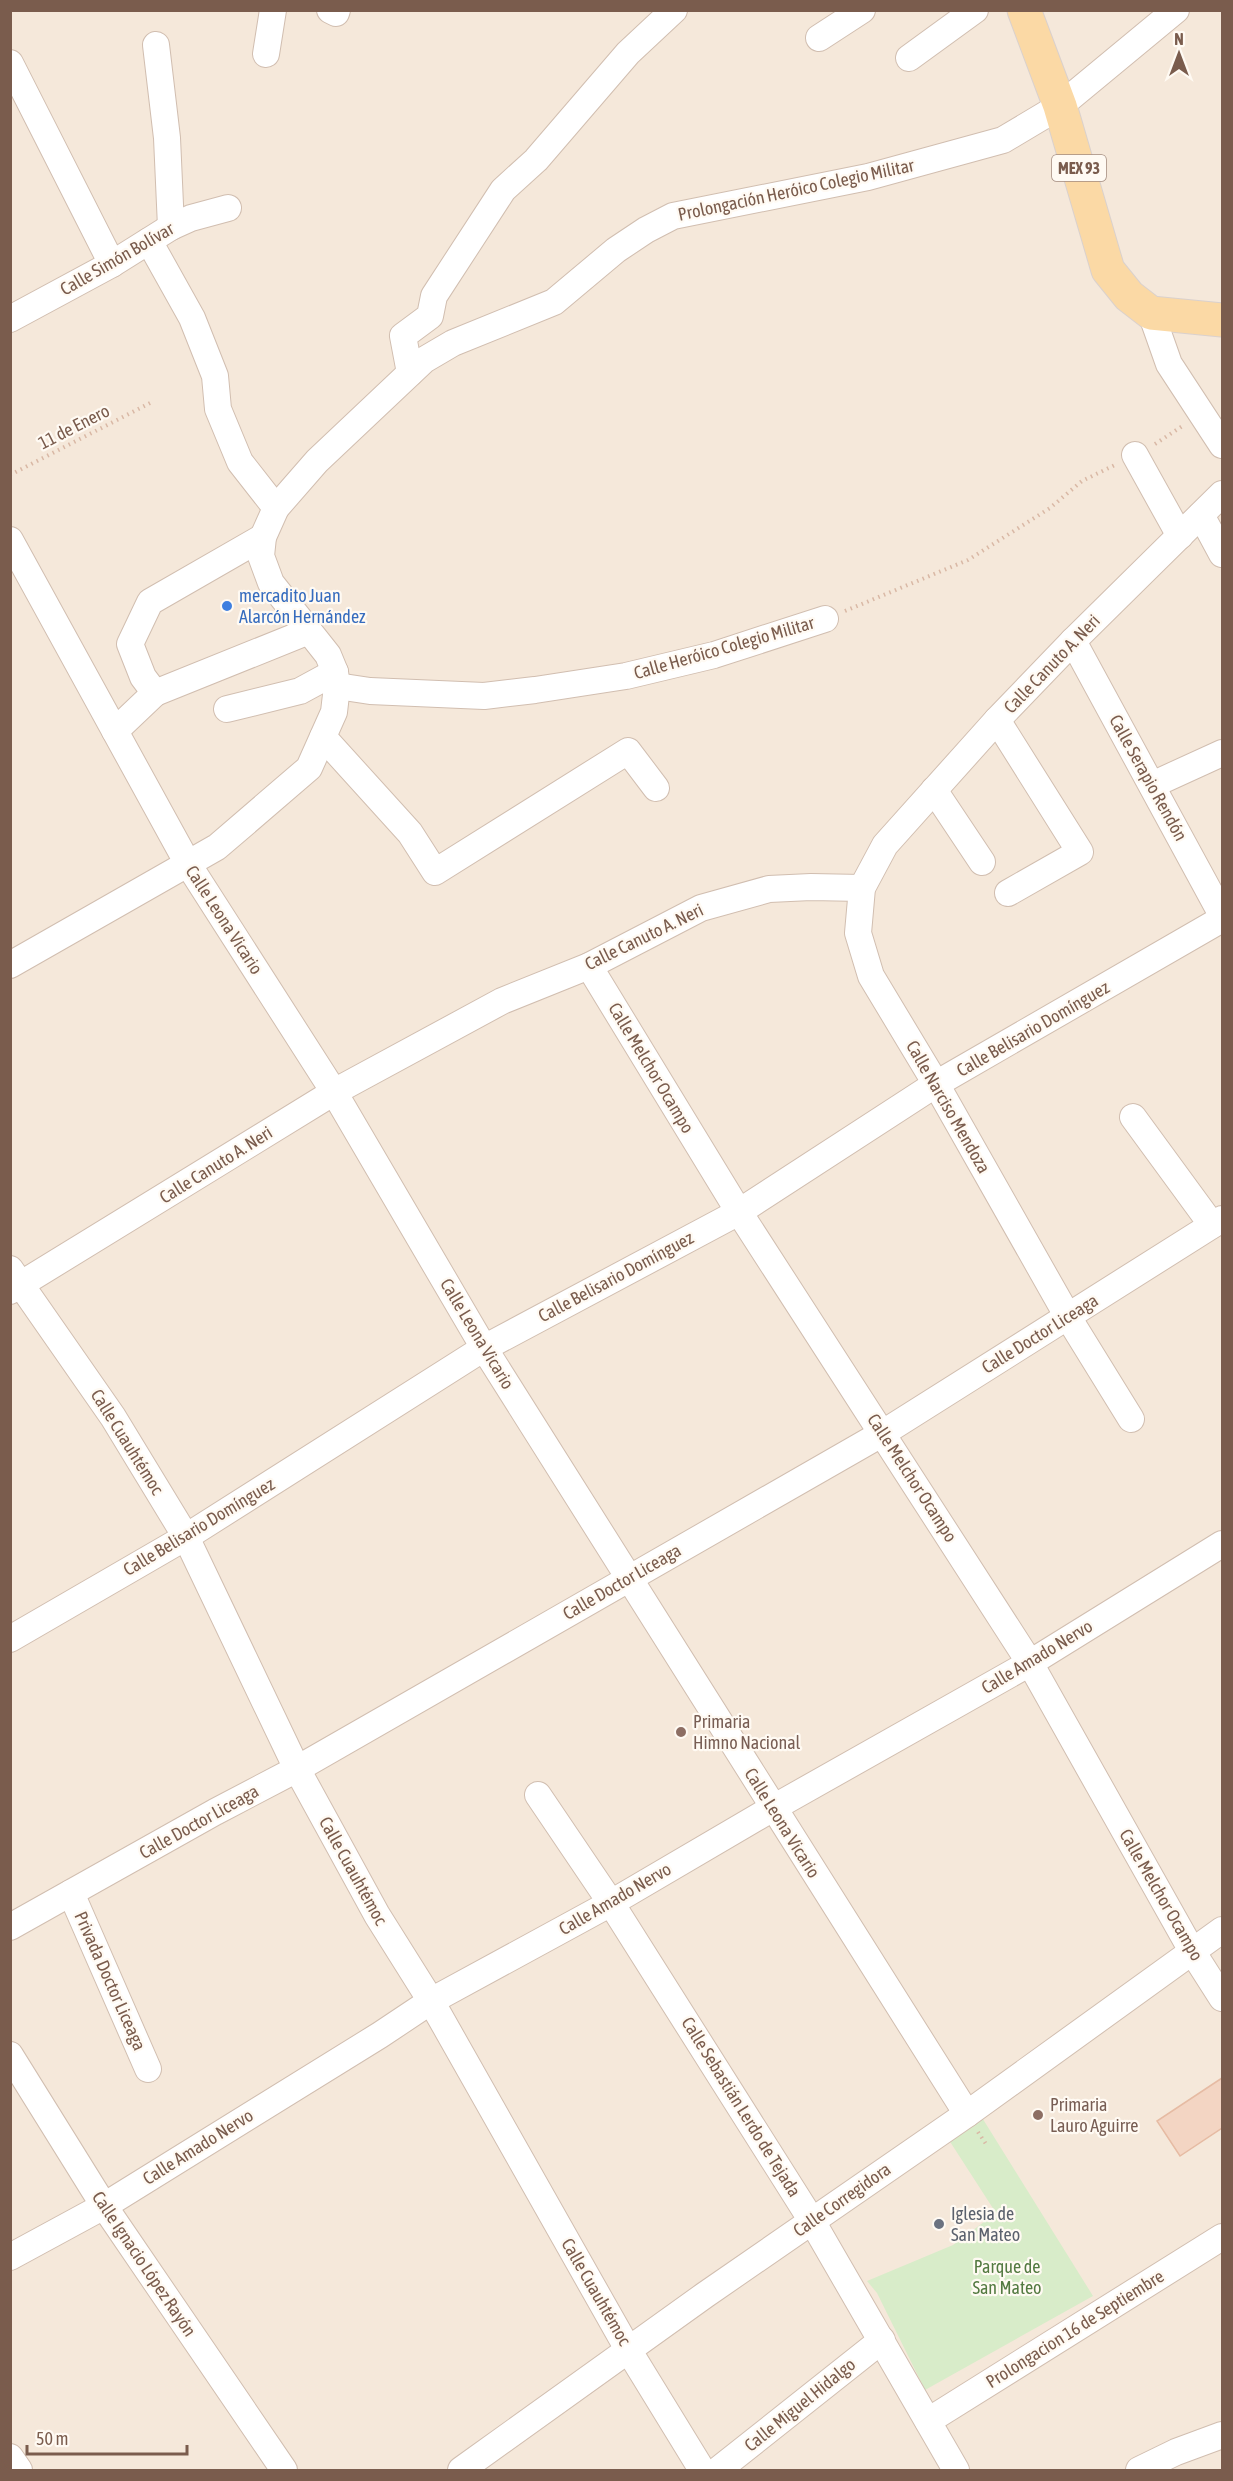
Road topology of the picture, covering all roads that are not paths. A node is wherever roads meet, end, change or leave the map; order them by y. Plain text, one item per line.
1 (273, 10) edge
2 (330, 10) edge
3 (337, 10) edge
4 (862, 10) edge
5 (975, 10) edge
6 (1024, 10) edge
7 (1176, 10) edge
8 (671, 13) edge
9 (819, 38) dead end
10 (156, 45) dead end
11 (266, 54) dead end
12 (909, 58) dead end
13 (10, 63) edge
14 (1060, 106) junction
15 (228, 208) dead end
16 (171, 227) junction
17 (149, 241) junction
18 (112, 264) junction
19 (1151, 313) junction
20 (10, 319) edge
21 (1222, 320) edge
22 (410, 373) junction
23 (1222, 446) edge
24 (1135, 455) road end
25 (1222, 494) edge
26 (276, 508) junction
27 (1201, 515) junction
28 (1180, 536) junction
29 (263, 537) junction
30 (10, 540) edge
31 (1222, 554) edge
32 (825, 619) road end
33 (309, 631) junction
34 (1073, 641) junction
35 (336, 679) junction
36 (155, 693) junction
37 (227, 710) dead end
38 (997, 720) junction
39 (115, 731) junction
40 (323, 737) junction
41 (1222, 753) edge
42 (1152, 785) junction
43 (656, 789) dead end
44 (934, 790) junction
45 (982, 862) dead end
46 (188, 864) junction
47 (862, 888) junction
48 (1008, 893) dead end
49 (1222, 917) edge
50 (10, 965) edge
51 (589, 966) junction
52 (936, 1084) junction
53 (334, 1092) junction
54 (1133, 1117) dead end
55 (739, 1212) junction
56 (1217, 1222) edge
57 (14, 1282) edge
58 (1068, 1317) junction
59 (484, 1348) junction
60 (1131, 1419) dead end
61 (883, 1433) junction
62 (186, 1537) junction
63 (1222, 1544) edge
64 (629, 1578) junction
65 (10, 1639) edge
66 (1030, 1663) junction
67 (297, 1769) junction
68 (538, 1795) dead end
69 (772, 1808) junction
70 (71, 1893) junction
71 (611, 1903) junction
72 (10, 1927) edge
73 (1222, 1930) edge
74 (1192, 1951) junction
75 (1222, 1998) edge
76 (430, 2001) junction
77 (10, 2055) edge
78 (148, 2069) dead end
79 (967, 2114) junction
80 (104, 2206) junction
81 (812, 2221) junction
82 (1222, 2237) edge
83 (10, 2257) edge
84 (882, 2340) junction
85 (629, 2351) junction
86 (928, 2421) junction
87 (1222, 2435) edge
88 (10, 2457) edge
89 (19, 2470) edge
90 (284, 2470) edge
91 (460, 2470) edge
92 (702, 2470) edge
93 (718, 2470) edge
94 (956, 2470) edge
95 (1139, 2470) edge

1 - 11 street
2 - 3 street
4 - 9 street
5 - 12 street
6 - 14 main road, MEX 93
7 - 14 street, Prolongación Heróico Colegio Militar
8 - 22 street
10 - 16 street
13 - 18 street
14 - 19 main road, MEX 93
14 - 22 street, Prolongación Heróico Colegio Militar
15 - 16 street, Calle Simón Bolívar
16 - 17 street, Calle Simón Bolívar
17 - 18 street, Calle Simón Bolívar
17 - 26 street
18 - 20 street, Calle Simón Bolívar
19 - 21 main road, MEX 93
19 - 23 street
22 - 26 street, Prolongación Heróico Colegio Militar
24 - 28 street
25 - 27 street, Calle Canuto A. Neri
26 - 29 street, Prolongación Heróico Colegio Militar
27 - 28 street, Calle Canuto A. Neri
27 - 31 street
28 - 34 street, Calle Canuto A. Neri
29 - 33 street, Prolongación Heróico Colegio Militar
29 - 36 street
30 - 39 street, Calle Leona Vicario
32 - 35 street, Calle Heróico Colegio Militar
33 - 35 street, Prolongación Heróico Colegio Militar
33 - 36 street
34 - 38 street, Calle Canuto A. Neri
34 - 42 street, Calle Serapio Rendón
35 - 37 street
35 - 40 street
36 - 39 street
38 - 44 street, Calle Canuto A. Neri
38 - 48 street
39 - 46 street, Calle Leona Vicario
40 - 43 street
40 - 46 street
41 - 42 street
42 - 49 street, Calle Serapio Rendón
44 - 45 street
44 - 47 street, Calle Canuto A. Neri
46 - 50 street
46 - 53 street, Calle Leona Vicario
47 - 51 street, Calle Canuto A. Neri
47 - 52 street, Calle Narciso Mendoza
49 - 52 street, Calle Belisario Domínguez
51 - 53 street, Calle Canuto A. Neri
51 - 55 street, Calle Melchor Ocampo
52 - 55 street, Calle Belisario Domínguez
52 - 58 street, Calle Narciso Mendoza
53 - 57 street, Calle Canuto A. Neri
53 - 59 street, Calle Leona Vicario
54 - 56 street
55 - 59 street, Calle Belisario Domínguez
55 - 61 street, Calle Melchor Ocampo
56 - 58 street, Calle Doctor Liceaga
57 - 62 street, Calle Cuauhtémoc
58 - 60 street, Calle Narciso Mendoza
58 - 61 street, Calle Doctor Liceaga
59 - 62 street, Calle Belisario Domínguez
59 - 64 street, Calle Leona Vicario
61 - 64 street, Calle Doctor Liceaga
61 - 66 street, Calle Melchor Ocampo
62 - 65 street, Calle Belisario Domínguez
62 - 67 street, Calle Cuauhtémoc
63 - 66 street, Calle Amado Nervo
64 - 67 street, Calle Doctor Liceaga
64 - 69 street, Calle Leona Vicario
66 - 69 street, Calle Amado Nervo
66 - 74 street, Calle Melchor Ocampo
67 - 70 street, Calle Doctor Liceaga
67 - 76 street, Calle Cuauhtémoc
68 - 71 street, Calle Sebastián Lerdo de Tejada
69 - 71 street, Calle Amado Nervo
69 - 79 street, Calle Leona Vicario
70 - 72 street, Calle Doctor Liceaga
70 - 78 street, Privada Doctor Liceaga
71 - 76 street, Calle Amado Nervo
71 - 81 street, Calle Sebastián Lerdo de Tejada
73 - 74 street, Calle Corregidora
74 - 75 street, Calle Melchor Ocampo
74 - 79 street, Calle Corregidora
76 - 80 street, Calle Amado Nervo
76 - 85 street, Calle Cuauhtémoc
77 - 80 street, Calle Ignacio López Rayón
79 - 81 street, Calle Corregidora
80 - 83 street, Calle Amado Nervo
80 - 90 street, Calle Ignacio López Rayón
81 - 84 street, Calle Sebastián Lerdo de Tejada
81 - 85 street, Calle Corregidora
82 - 86 street, Prolongacion 16 de Septiembre
84 - 86 street, Calle Sebastián Lerdo de Tejada
84 - 93 street, Calle Miguel Hidalgo
85 - 91 street, Calle Corregidora
85 - 92 street, Calle Cuauhtémoc
86 - 94 street, Calle Sebastián Lerdo de Tejada
87 - 95 street
88 - 89 street

